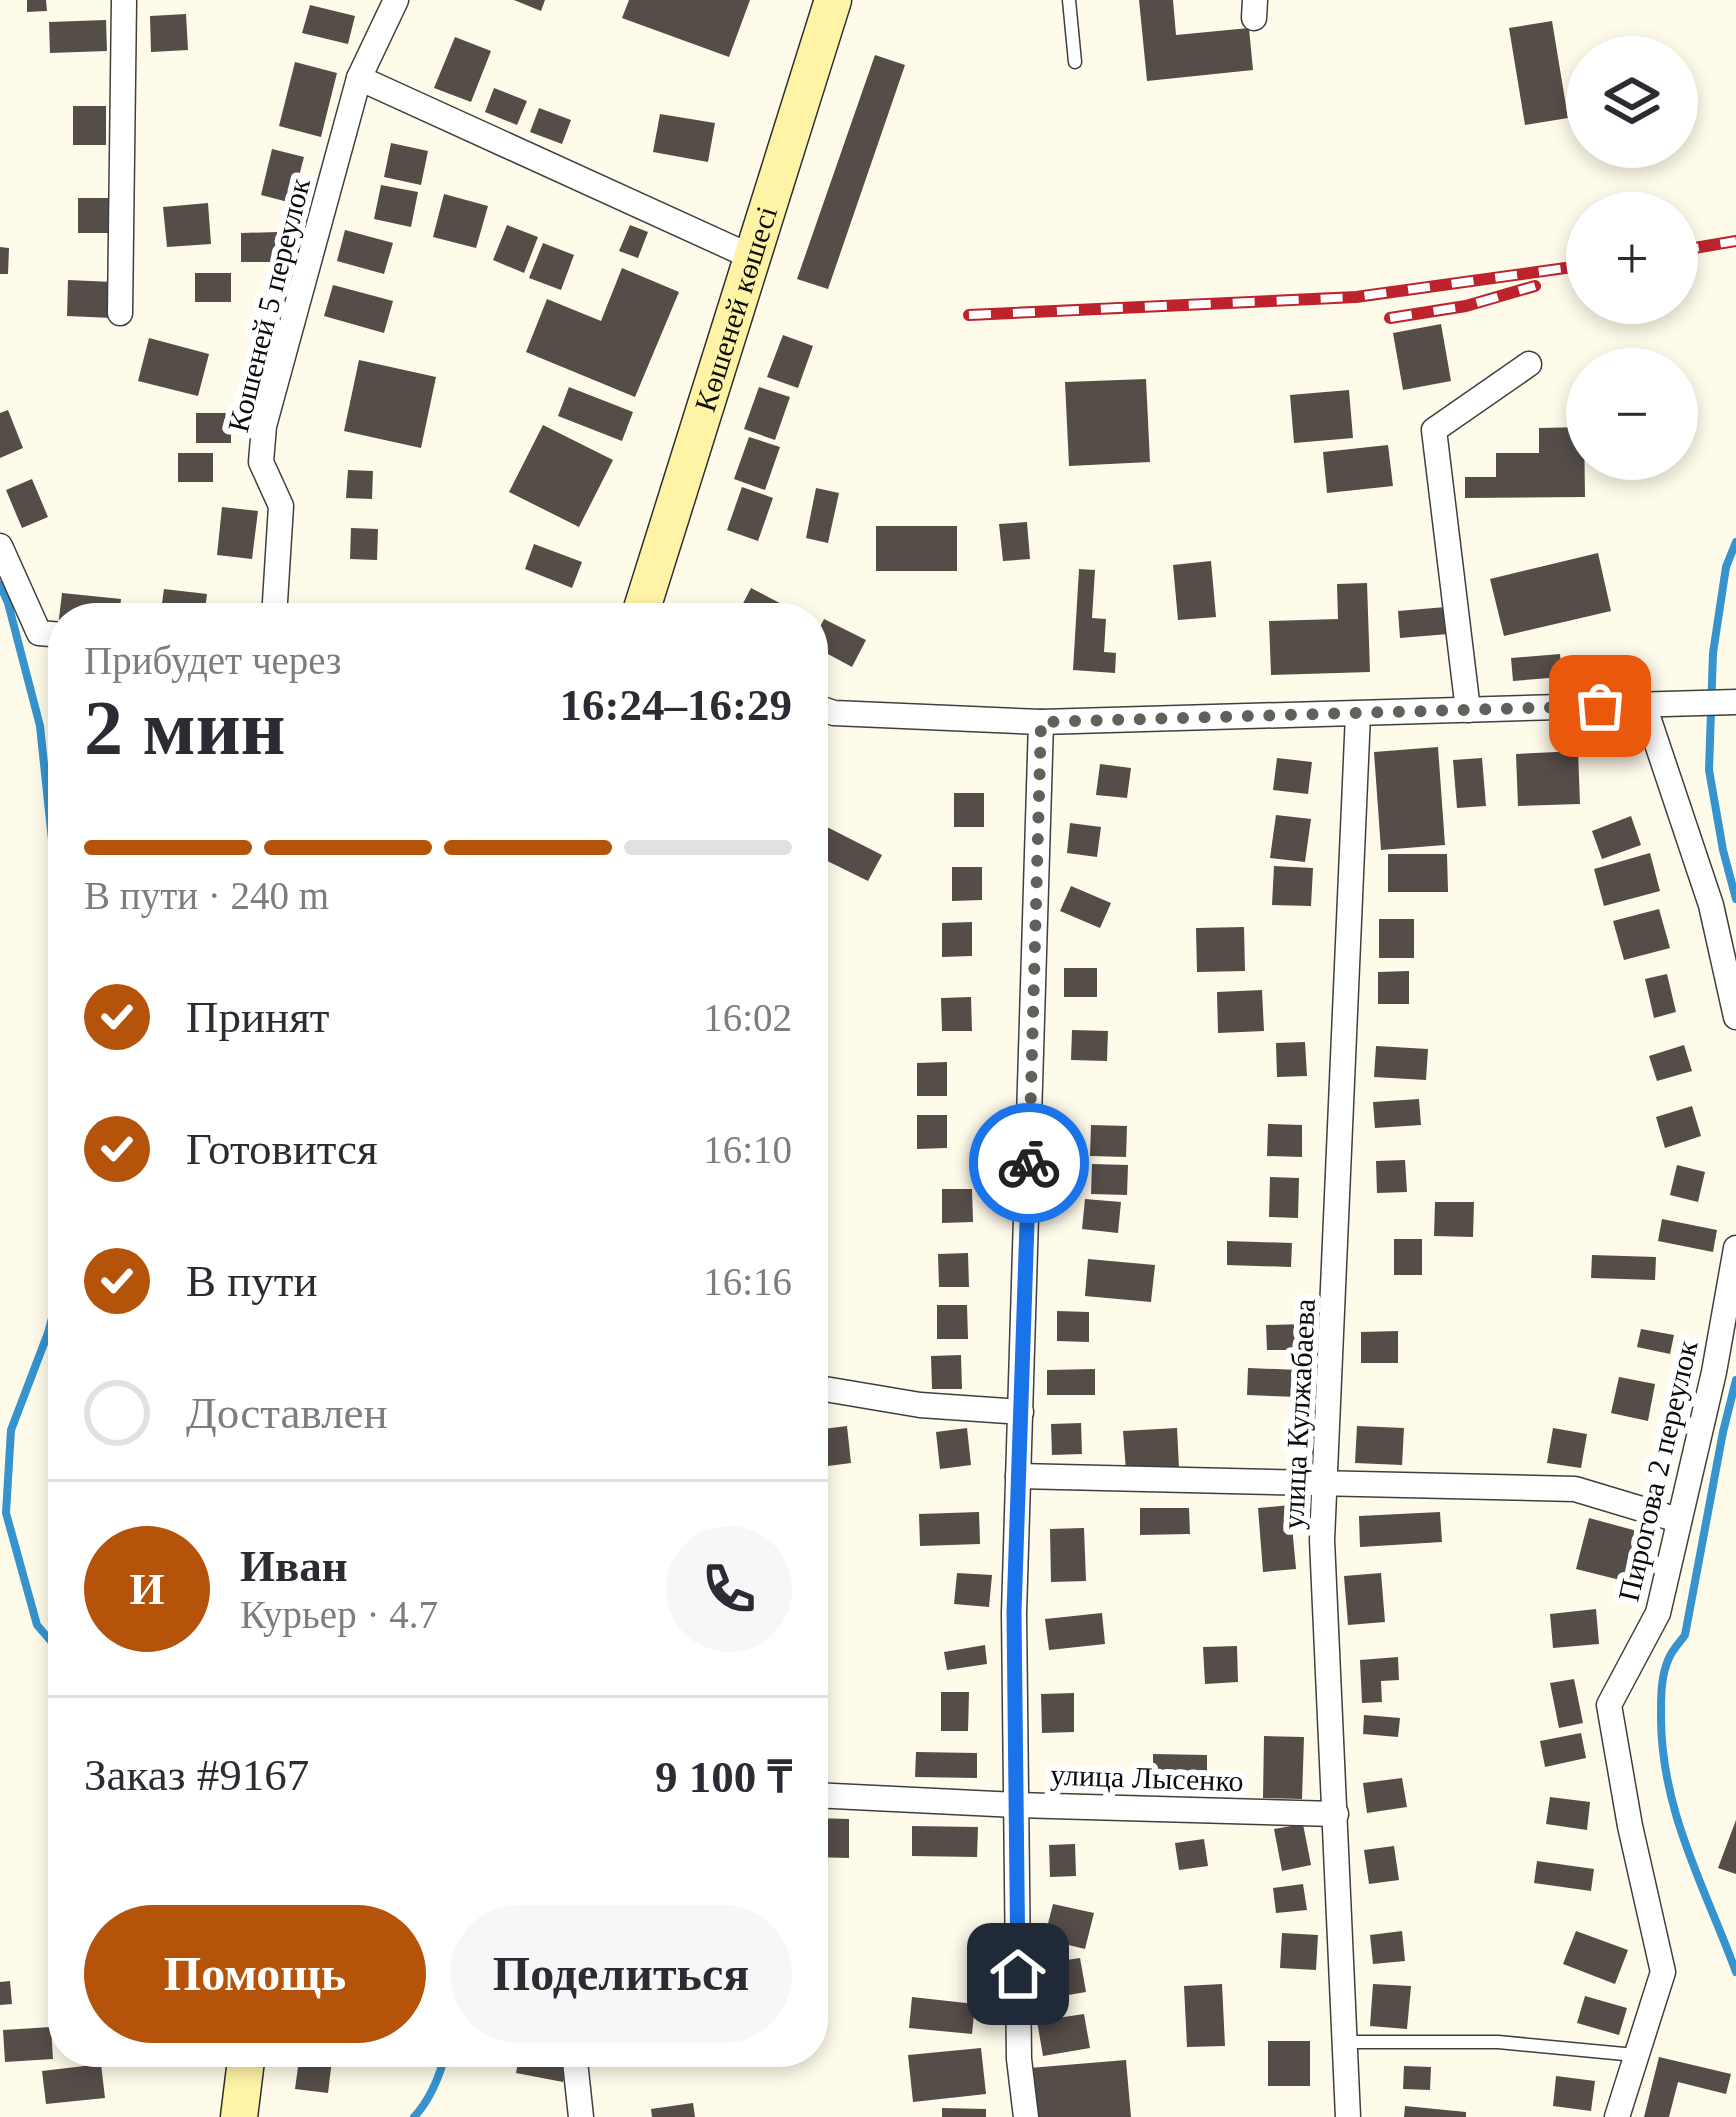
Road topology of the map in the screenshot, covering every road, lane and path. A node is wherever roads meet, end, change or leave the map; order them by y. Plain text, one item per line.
1 (124, 0) edge
2 (395, 0) edge
3 (833, 0) edge
4 (1069, 0) edge
5 (1075, 62) dead end
6 (359, 78) junction
7 (754, 258) junction
8 (120, 313) dead end
9 (1529, 364) dead end
10 (0, 546) edge
11 (275, 603) edge
12 (644, 603) edge
13 (48, 629) edge
14 (1736, 703) edge
15 (1644, 705) junction
16 (1468, 710) junction
17 (828, 711) edge
18 (1358, 714) junction
19 (1041, 722) junction
20 (1736, 1017) edge
21 (1736, 1248) edge
22 (828, 1390) edge
23 (1021, 1412) junction
24 (1018, 1476) junction
25 (1325, 1483) junction
26 (1678, 1520) junction
27 (828, 1796) edge
28 (1016, 1805) junction
29 (1336, 1814) junction
30 (1346, 2042) junction
31 (1636, 2056) junction
32 (245, 2067) edge
33 (576, 2067) edge
34 (239, 2117) edge
35 (581, 2117) edge
36 (1026, 2117) edge
37 (1348, 2117) edge
38 (1617, 2117) edge

1 - 8 street
2 - 6 street, Кошеней 5 переулок
3 - 7 main road, Көшеней көшесі
4 - 5 lane
6 - 7 street
6 - 11 street, Кошеней 5 переулок
7 - 12 main road, Көшеней көшесі
9 - 16 street
10 - 13 street
14 - 15 street
15 - 16 street
15 - 20 street
16 - 18 street
17 - 19 street
18 - 19 street
18 - 25 street, улица Кулжабаева
19 - 23 street
21 - 26 street, Пирогова 2 переулок
22 - 23 street
23 - 24 street
24 - 25 street
24 - 28 street
25 - 26 street
25 - 29 street, улица Кулжабаева
26 - 31 street, Пирогова 2 переулок
27 - 28 street, улица Лысенко
28 - 29 street, улица Лысенко
28 - 36 street
29 - 30 street, улица Кулжабаева
30 - 31 lane
30 - 37 street, улица Кулжабаева
31 - 38 street, Пирогова 2 переулок
32 - 34 main road
33 - 35 street

